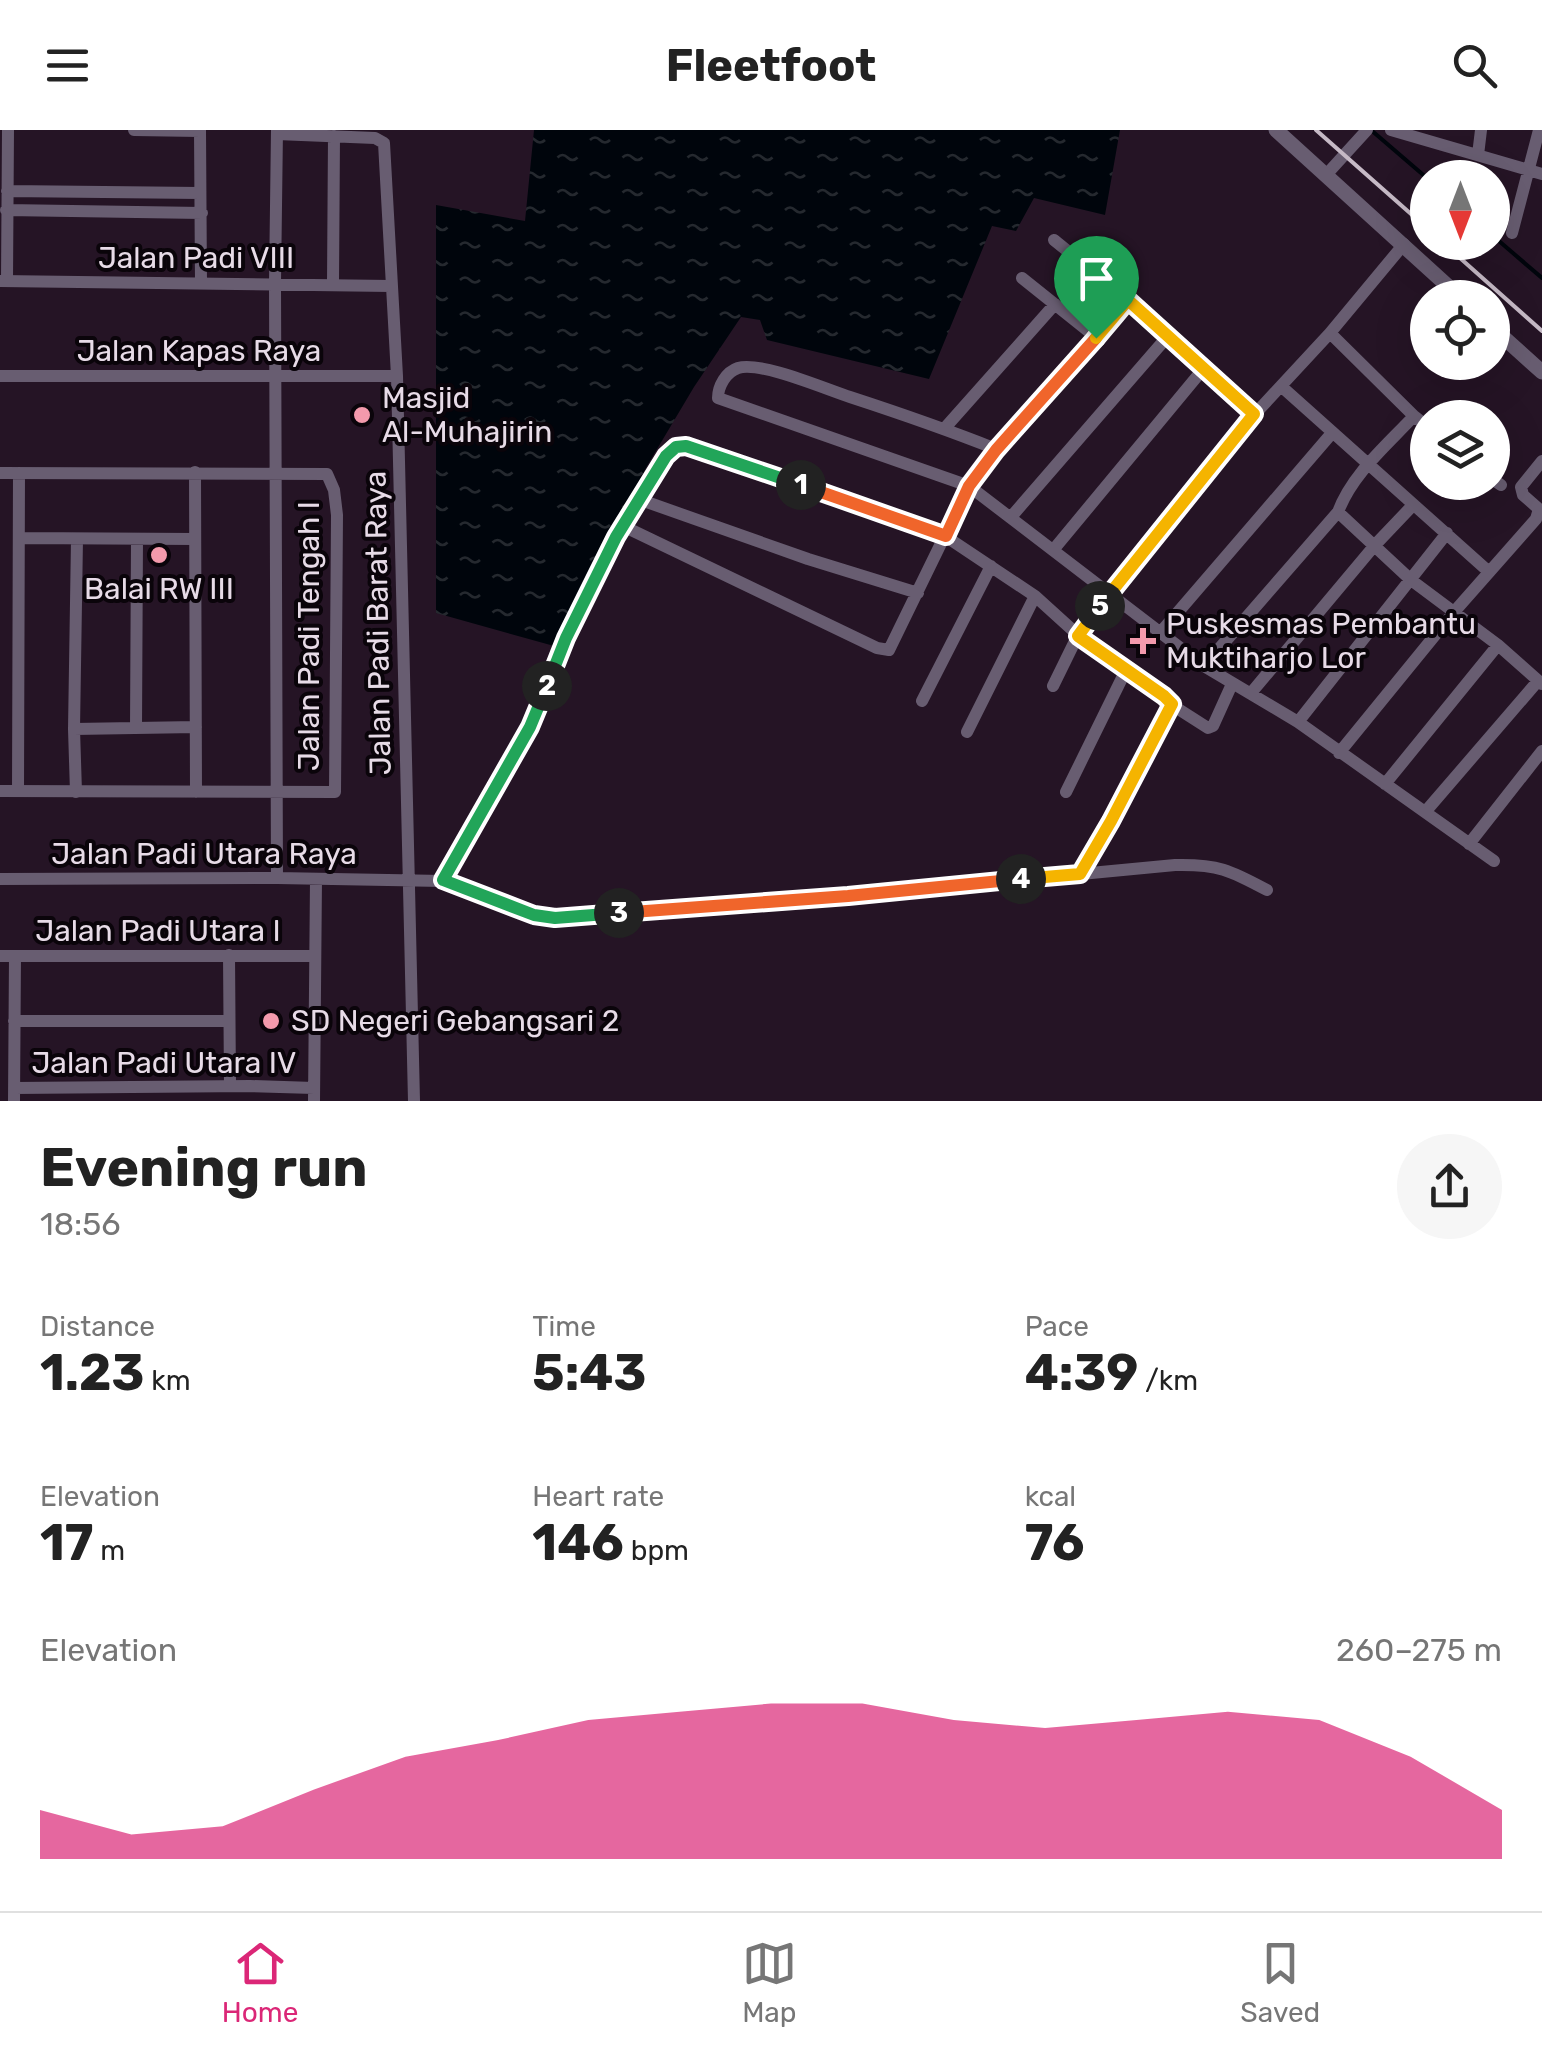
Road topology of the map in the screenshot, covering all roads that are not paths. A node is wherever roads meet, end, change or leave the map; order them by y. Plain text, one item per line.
1 (8, 130) edge
2 (134, 130) edge
3 (200, 130) edge
4 (1276, 130) edge
5 (1367, 130) edge
6 (1391, 130) edge
7 (1482, 130) edge
8 (1538, 130) edge
9 (277, 132) edge
10 (1427, 135) edge
11 (334, 136) junction
12 (1478, 156) junction
13 (1536, 173) edge
14 (1326, 175) junction
15 (8, 192) junction
16 (200, 192) junction
17 (6, 210) junction
18 (202, 213) junction
19 (1512, 232) dead end
20 (1054, 240) dead end
21 (1404, 244) junction
22 (1022, 278) dead end
23 (1443, 280) edge
24 (3, 281) edge
25 (333, 283) junction
26 (201, 284) junction
27 (274, 284) junction
28 (391, 286) junction
29 (1128, 300) junction
30 (1055, 304) junction
31 (1330, 333) junction
32 (1168, 336) junction
33 (1096, 338) junction
34 (1510, 343) edge
35 (1204, 368) junction
36 (1542, 372) edge
37 (0, 376) edge
38 (276, 376) junction
39 (397, 376) junction
40 (1282, 387) junction
41 (1410, 412) edge
42 (1254, 414) junction
43 (1410, 420) edge
44 (944, 429) junction
45 (1332, 433) junction
46 (996, 450) junction
47 (1542, 461) edge
48 (1368, 465) junction
49 (195, 472) junction
50 (276, 472) junction
51 (0, 473) edge
52 (20, 473) junction
53 (969, 486) junction
54 (641, 500) junction
55 (1412, 504) junction
56 (1338, 512) junction
57 (1011, 517) junction
58 (623, 526) junction
59 (1447, 534) junction
60 (946, 536) junction
61 (19, 538) junction
62 (77, 538) junction
63 (137, 539) junction
64 (195, 539) junction
65 (1375, 546) junction
66 (1054, 548) junction
67 (991, 566) junction
68 (1488, 571) junction
69 (1411, 580) junction
70 (918, 593) junction
71 (1109, 594) junction
72 (1035, 596) junction
73 (1454, 612) junction
74 (1160, 633) junction
75 (1078, 636) junction
76 (1498, 645) junction
77 (1204, 666) junction
78 (1126, 670) junction
79 (1540, 682) edge
80 (1232, 684) junction
81 (1053, 686) dead end
82 (1250, 693) junction
83 (922, 701) dead end
84 (1172, 704) junction
85 (1298, 722) junction
86 (136, 726) junction
87 (196, 727) junction
88 (74, 729) junction
89 (967, 732) dead end
90 (1542, 751) edge
91 (1339, 753) junction
92 (1385, 784) junction
93 (0, 791) edge
94 (18, 792) junction
95 (76, 792) junction
96 (196, 792) junction
97 (277, 792) junction
98 (1066, 792) dead end
99 (1426, 811) junction
100 (1469, 844) junction
101 (1494, 861) dead end
102 (1080, 874) junction
103 (278, 878) junction
104 (0, 879) edge
105 (316, 879) junction
106 (416, 880) junction
107 (443, 880) junction
108 (1268, 890) dead end
109 (229, 955) junction
110 (7, 956) edge
111 (315, 956) junction
112 (14, 1021) junction
113 (229, 1021) junction
114 (230, 1086) junction
115 (250, 1086) junction
116 (14, 1094) edge
117 (314, 1095) edge
118 (250, 1101) edge
119 (414, 1101) edge

1 - 15 street
2 - 3 street
3 - 16 street
4 - 14 street
5 - 14 street
6 - 10 street
7 - 12 street
8 - 13 street
9 - 11 street
9 - 27 street, Jalan Padi Tengah I
10 - 12 street
11 - 25 street
11 - 28 street, Jalan Padi Barat Raya
12 - 13 street
13 - 19 street
14 - 21 street
15 - 16 street
15 - 17 street
16 - 18 street
17 - 18 street
17 - 24 street
18 - 26 street
20 - 29 street
21 - 23 street
21 - 31 street
22 - 30 street
24 - 26 street, Jalan Padi VIII
25 - 27 street, Jalan Padi VIII
25 - 28 street, Jalan Padi VIII
26 - 27 street, Jalan Padi VIII
27 - 38 street, Jalan Padi Tengah I
28 - 39 street, Jalan Padi Barat Raya
29 - 32 street
29 - 33 street
30 - 33 street
30 - 44 street
31 - 40 street
31 - 41 street
32 - 35 street
32 - 57 street
33 - 46 street
34 - 36 street
35 - 42 street
35 - 66 street
37 - 38 street, Jalan Kapas Raya
38 - 39 street, Jalan Kapas Raya
38 - 50 street, Jalan Padi Tengah I
39 - 106 street, Jalan Padi Barat Raya
40 - 42 street
40 - 45 street
42 - 71 street
43 - 48 street
44 - 46 street
44 - 53 street
45 - 48 street
45 - 74 street
46 - 53 street
47 - 68 street
48 - 55 street
48 - 56 street
49 - 50 street
49 - 52 street
49 - 64 street
50 - 97 street, Jalan Padi Tengah I
50 - 97 street, Jalan Padi Tengah I
51 - 52 street
52 - 61 street
53 - 57 street
53 - 60 street
54 - 58 street
54 - 60 street
54 - 70 street
55 - 59 street
55 - 65 street
56 - 65 street
56 - 77 street
57 - 66 street
58 - 70 street
58 - 107 street
59 - 68 street
59 - 69 street
60 - 67 street
60 - 70 street
61 - 62 street
61 - 94 street
62 - 63 street
62 - 88 street
63 - 64 street
63 - 86 street
64 - 87 street
65 - 69 street
65 - 82 street
66 - 71 street
67 - 72 street
67 - 83 street
68 - 73 street
69 - 73 street
69 - 85 street
71 - 74 street
71 - 75 street
72 - 75 street
72 - 89 street
73 - 76 street
73 - 91 street
74 - 77 street
75 - 78 street
75 - 81 street
76 - 79 street
76 - 92 street
77 - 80 street
78 - 84 street
78 - 98 street
79 - 99 street
80 - 82 street
80 - 84 street
82 - 85 street
84 - 102 street
85 - 91 street
86 - 87 street
86 - 88 street
87 - 96 street
88 - 95 street
90 - 100 street
91 - 92 street
92 - 99 street
93 - 94 street
94 - 95 street
95 - 96 street
96 - 97 street
97 - 103 street, Jalan Padi Tengah I
99 - 100 street
100 - 101 street
102 - 107 street
102 - 108 street
103 - 104 street, Jalan Padi Utara Raya
103 - 105 street, Jalan Padi Utara Raya
105 - 106 street, Jalan Padi Utara Raya
105 - 111 street
106 - 107 street, Jalan Padi Utara Raya
106 - 119 street, Jalan Padi Barat Raya
109 - 110 street, Jalan Padi Utara I
109 - 111 street, Jalan Padi Utara I
109 - 113 street
110 - 112 street
111 - 117 street
112 - 113 street
112 - 116 street
113 - 114 street
114 - 115 street, Jalan Padi Utara IV
114 - 116 street, Jalan Padi Utara IV
115 - 117 street, Jalan Padi Utara IV
115 - 118 street

